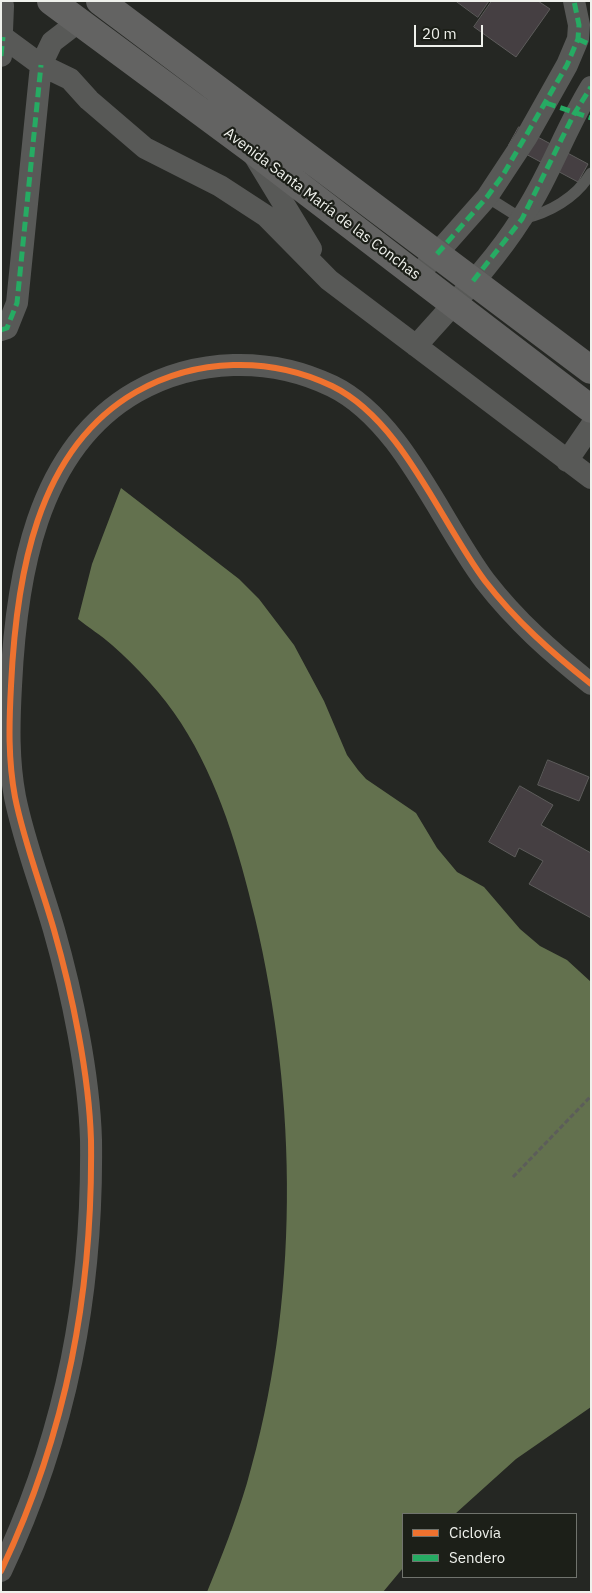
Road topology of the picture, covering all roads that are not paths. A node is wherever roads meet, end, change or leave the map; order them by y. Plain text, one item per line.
1 (2, 1) edge
2 (51, 1) edge
3 (100, 1) edge
4 (574, 1) edge
5 (78, 22) junction
6 (584, 42) edge
7 (2, 46) edge
8 (41, 65) junction
9 (591, 87) edge
10 (546, 103) junction
11 (582, 116) edge
12 (251, 149) junction
13 (591, 173) edge
14 (487, 197) junction
15 (522, 219) junction
16 (437, 254) junction
17 (417, 276) junction
18 (329, 280) junction
19 (473, 281) junction
20 (453, 304) junction
21 (1, 330) edge
22 (416, 346) junction
23 (591, 370) edge
24 (591, 409) edge
25 (591, 426) edge
26 (568, 461) junction
27 (591, 478) edge
28 (591, 684) edge
29 (1, 1571) edge

1 - 7 street
2 - 5 main road, Avenida Santa María de las Conchas
3 - 16 main road, Avenida Santa María de las Conchas
4 - 6 street
5 - 8 street
5 - 12 main road, Avenida Santa María de las Conchas
6 - 10 street
7 - 8 street
8 - 18 street
8 - 21 street
9 - 11 street
10 - 11 street
10 - 14 street
11 - 15 street
12 - 17 main road, Avenida Santa María de las Conchas
12 - 18 street
13 - 15 lane
14 - 15 lane
14 - 16 street
15 - 19 street
16 - 17 street
16 - 19 main road, Avenida Santa María de las Conchas
17 - 20 main road, Avenida Santa María de las Conchas
18 - 22 street
19 - 20 street
19 - 23 main road, Avenida Santa María de las Conchas
20 - 22 street
20 - 24 main road, Avenida Santa María de las Conchas
22 - 26 street
25 - 26 street
26 - 27 street
28 - 29 street

